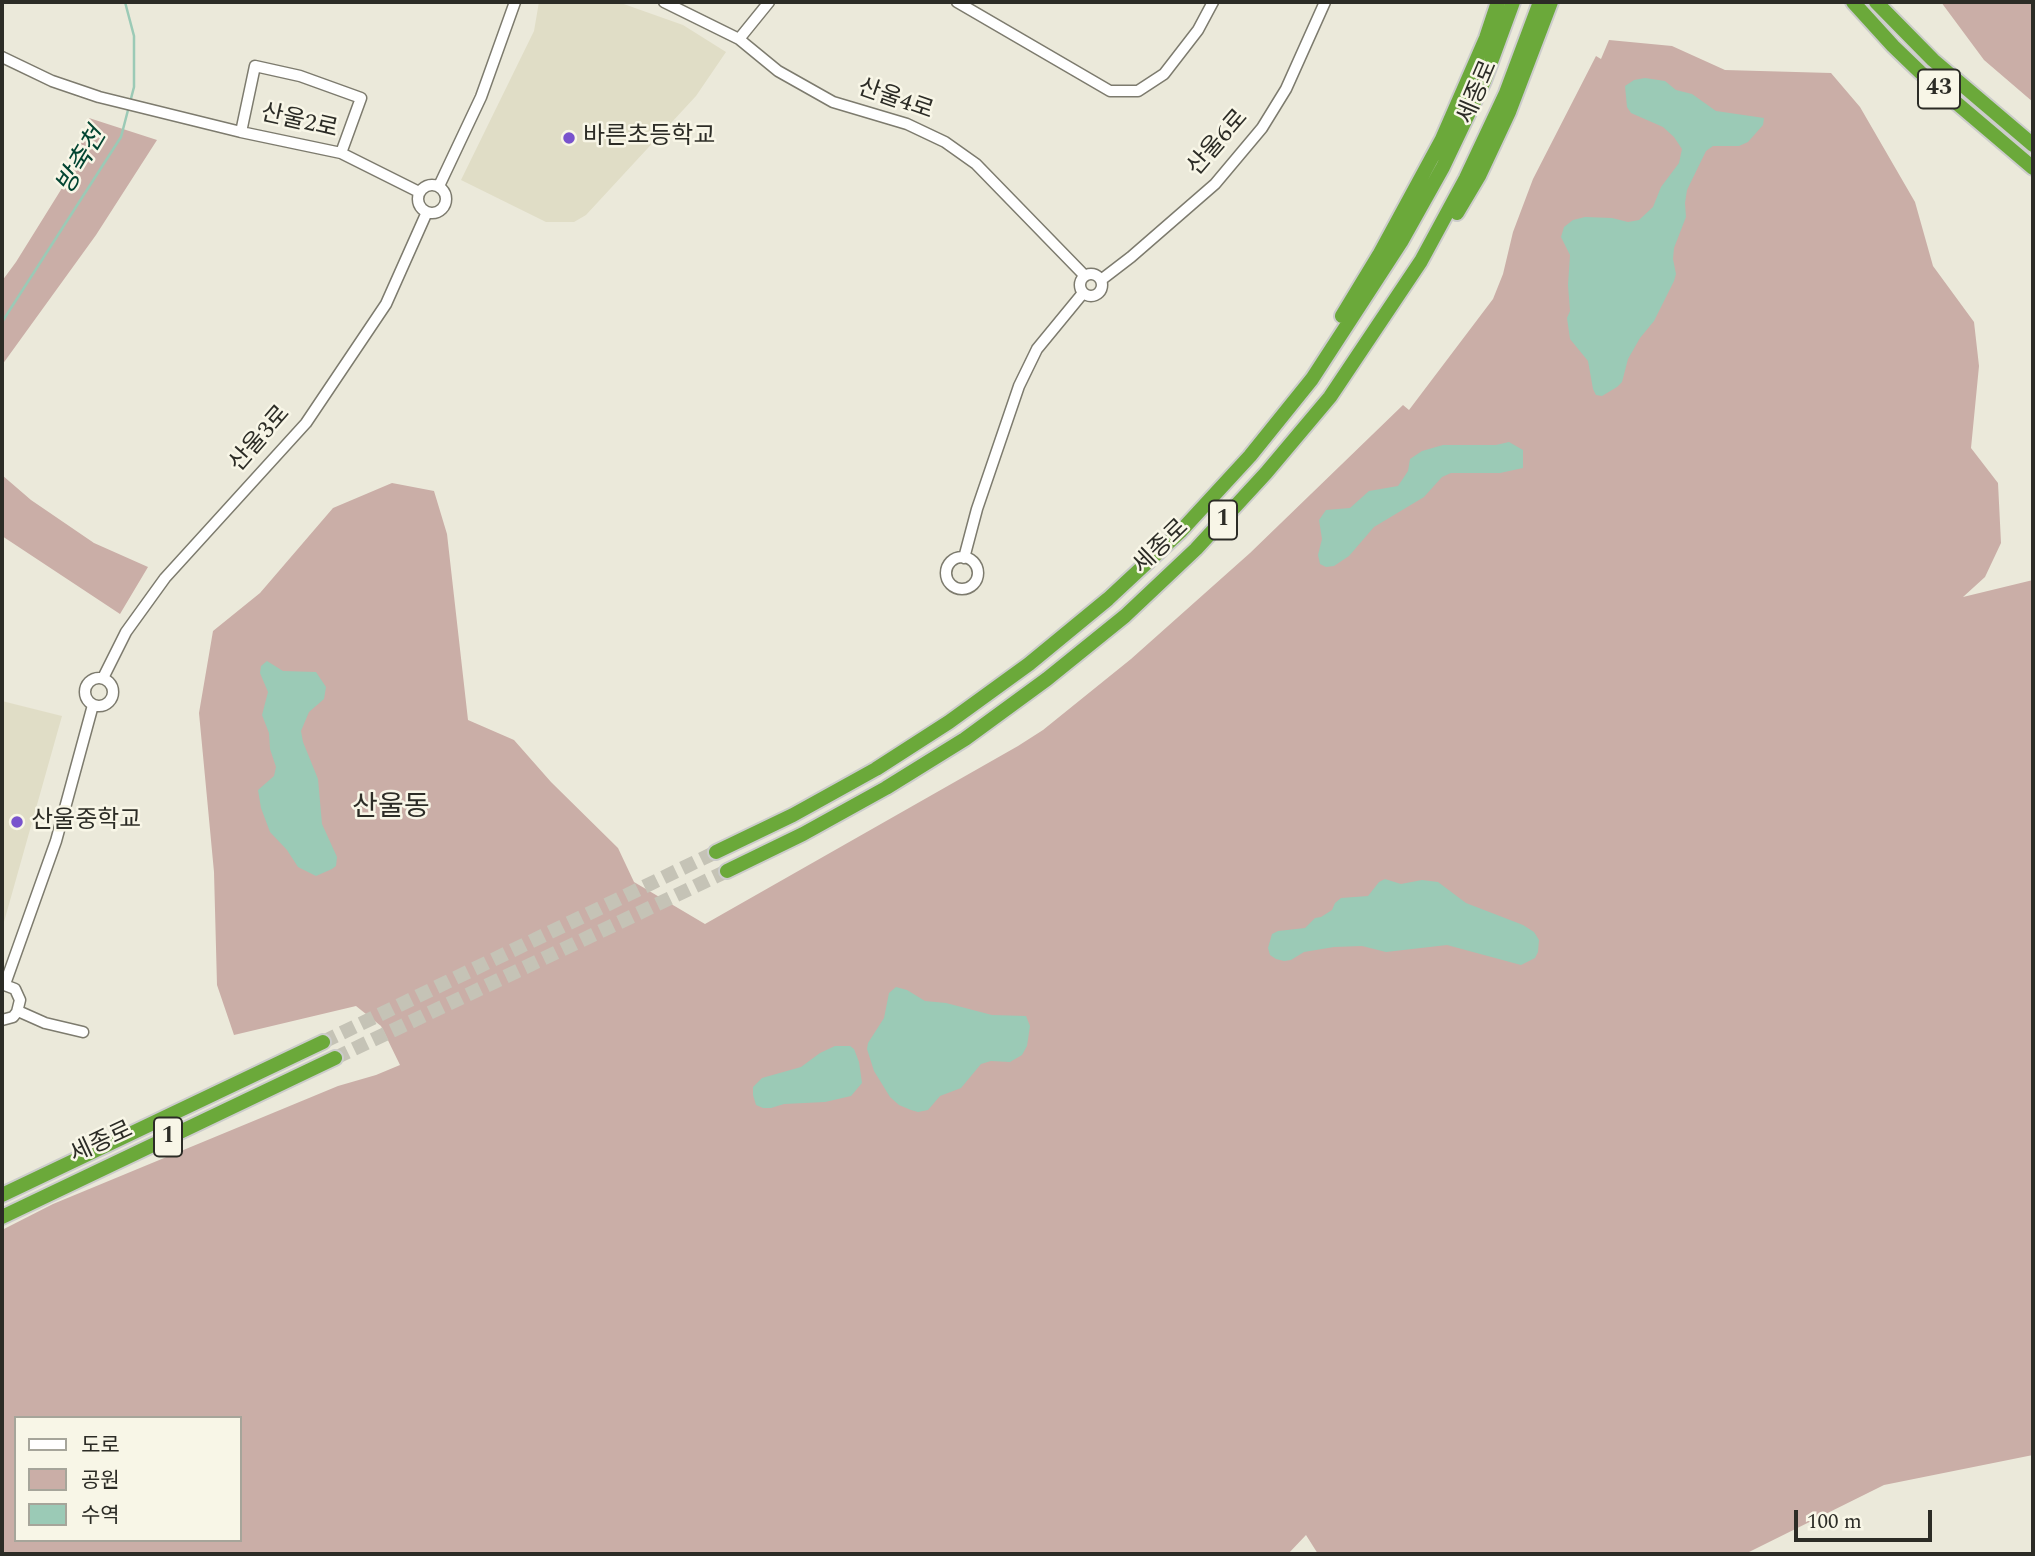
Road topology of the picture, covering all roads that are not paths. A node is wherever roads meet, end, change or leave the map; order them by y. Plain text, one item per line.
1 (515, 2) edge
2 (664, 2) edge
3 (769, 2) edge
4 (957, 2) edge
5 (1213, 2) edge
6 (1325, 2) edge
7 (1499, 2) edge
8 (1513, 2) edge
9 (1540, 2) edge
10 (1551, 2) edge
11 (1853, 2) edge
12 (1876, 2) edge
13 (739, 39) junction
14 (2, 57) edge
15 (241, 132) junction
16 (2033, 145) edge
17 (341, 153) junction
18 (2033, 168) edge
19 (439, 186) junction
20 (419, 192) junction
21 (427, 212) junction
22 (1085, 276) junction
23 (1101, 280) junction
24 (1083, 293) junction
25 (1250, 456) junction
26 (1266, 473) junction
27 (964, 558) dead end
28 (103, 678) junction
29 (93, 705) junction
30 (716, 852) tunnel mouth
31 (727, 871) tunnel mouth
32 (3, 984) edge
33 (18, 1011) junction
34 (2, 1020) edge
35 (83, 1031) dead end
36 (323, 1042) tunnel mouth
37 (335, 1058) tunnel mouth
38 (2, 1195) edge
39 (2, 1217) edge

1 - 19 street
2 - 13 street, 산울4로
3 - 13 street
4 - 5 street
6 - 23 street, 산울6로
7 - 25 highway
8 - 25 highway, 세종로 / 1
9 - 26 highway, 세종로 / 1
10 - 26 highway
11 - 18 highway, 43
12 - 16 highway, 43
13 - 22 street, 산울4로
14 - 15 street, 산울2로
15 - 17 street, 산울2로
15 - 17 street
17 - 20 street, 산울2로
19 - 20 street
19 - 21 street
20 - 21 street
21 - 28 street, 산울3로
22 - 23 street
22 - 24 street
23 - 24 street
24 - 27 street
25 - 30 highway, 세종로 / 1
26 - 31 highway, 세종로 / 1
28 - 29 street
28 - 29 street
29 - 32 street
32 - 33 street
33 - 34 street
33 - 35 street
36 - 38 highway, 세종로 / 1
37 - 39 highway, 세종로 / 1

